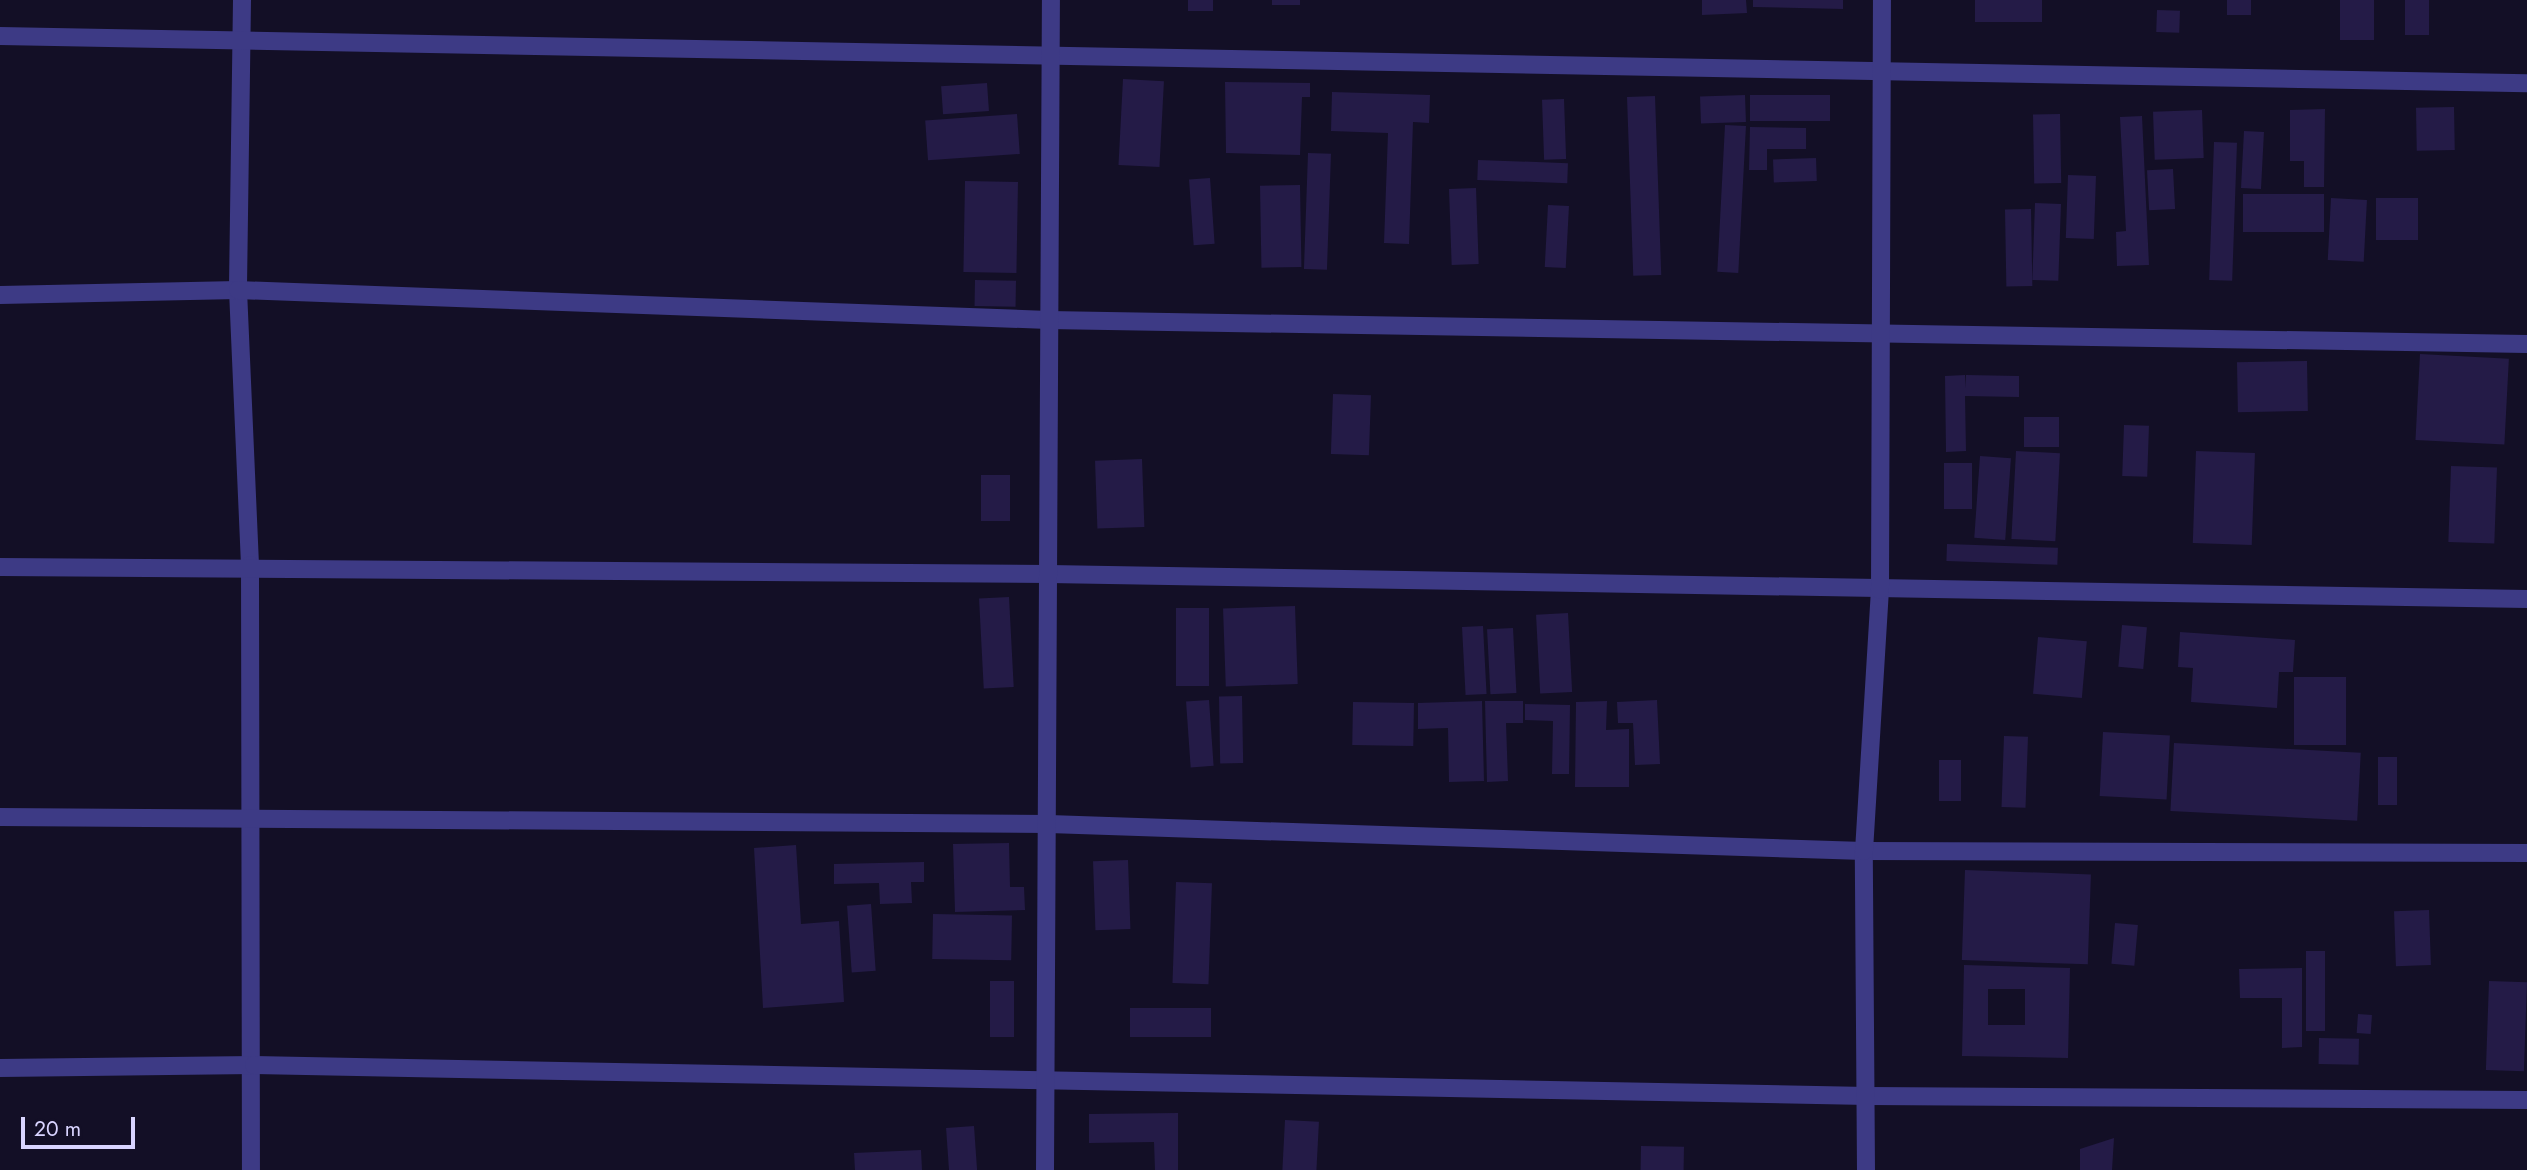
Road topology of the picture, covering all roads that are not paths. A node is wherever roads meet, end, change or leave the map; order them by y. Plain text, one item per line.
1 (242, 0) edge
2 (1051, 0) edge
3 (1882, 0) edge
4 (0, 36) edge
5 (242, 37) junction
6 (1050, 59) junction
7 (1883, 75) junction
8 (2527, 83) edge
9 (238, 290) junction
10 (0, 295) edge
11 (1048, 320) junction
12 (1883, 335) junction
13 (2527, 344) edge
14 (250, 565) junction
15 (0, 567) edge
16 (1049, 574) junction
17 (1880, 590) junction
18 (2527, 599) edge
19 (248, 814) junction
20 (0, 817) edge
21 (1049, 824) junction
22 (1864, 852) junction
23 (2527, 853) edge
24 (254, 1065) junction
25 (0, 1068) edge
26 (1045, 1081) junction
27 (1868, 1096) junction
28 (2527, 1100) edge
29 (251, 1170) edge
30 (1045, 1170) edge
31 (1866, 1170) edge

1 - 5 street
2 - 6 street
3 - 7 street
4 - 5 street
5 - 6 street
5 - 9 street
6 - 7 street
6 - 11 street
7 - 8 street
7 - 12 street
9 - 10 street
9 - 11 street
9 - 14 street
11 - 12 street
11 - 16 street
12 - 13 street
12 - 17 street
14 - 15 street
14 - 16 street
14 - 19 street
16 - 17 street
16 - 21 street
17 - 18 street
17 - 22 street
19 - 20 street
19 - 21 street
19 - 24 street
21 - 22 street
21 - 26 street
22 - 23 street
22 - 27 street
24 - 25 street
24 - 26 street
24 - 29 street
26 - 27 street
26 - 30 street
27 - 28 street
27 - 31 street

